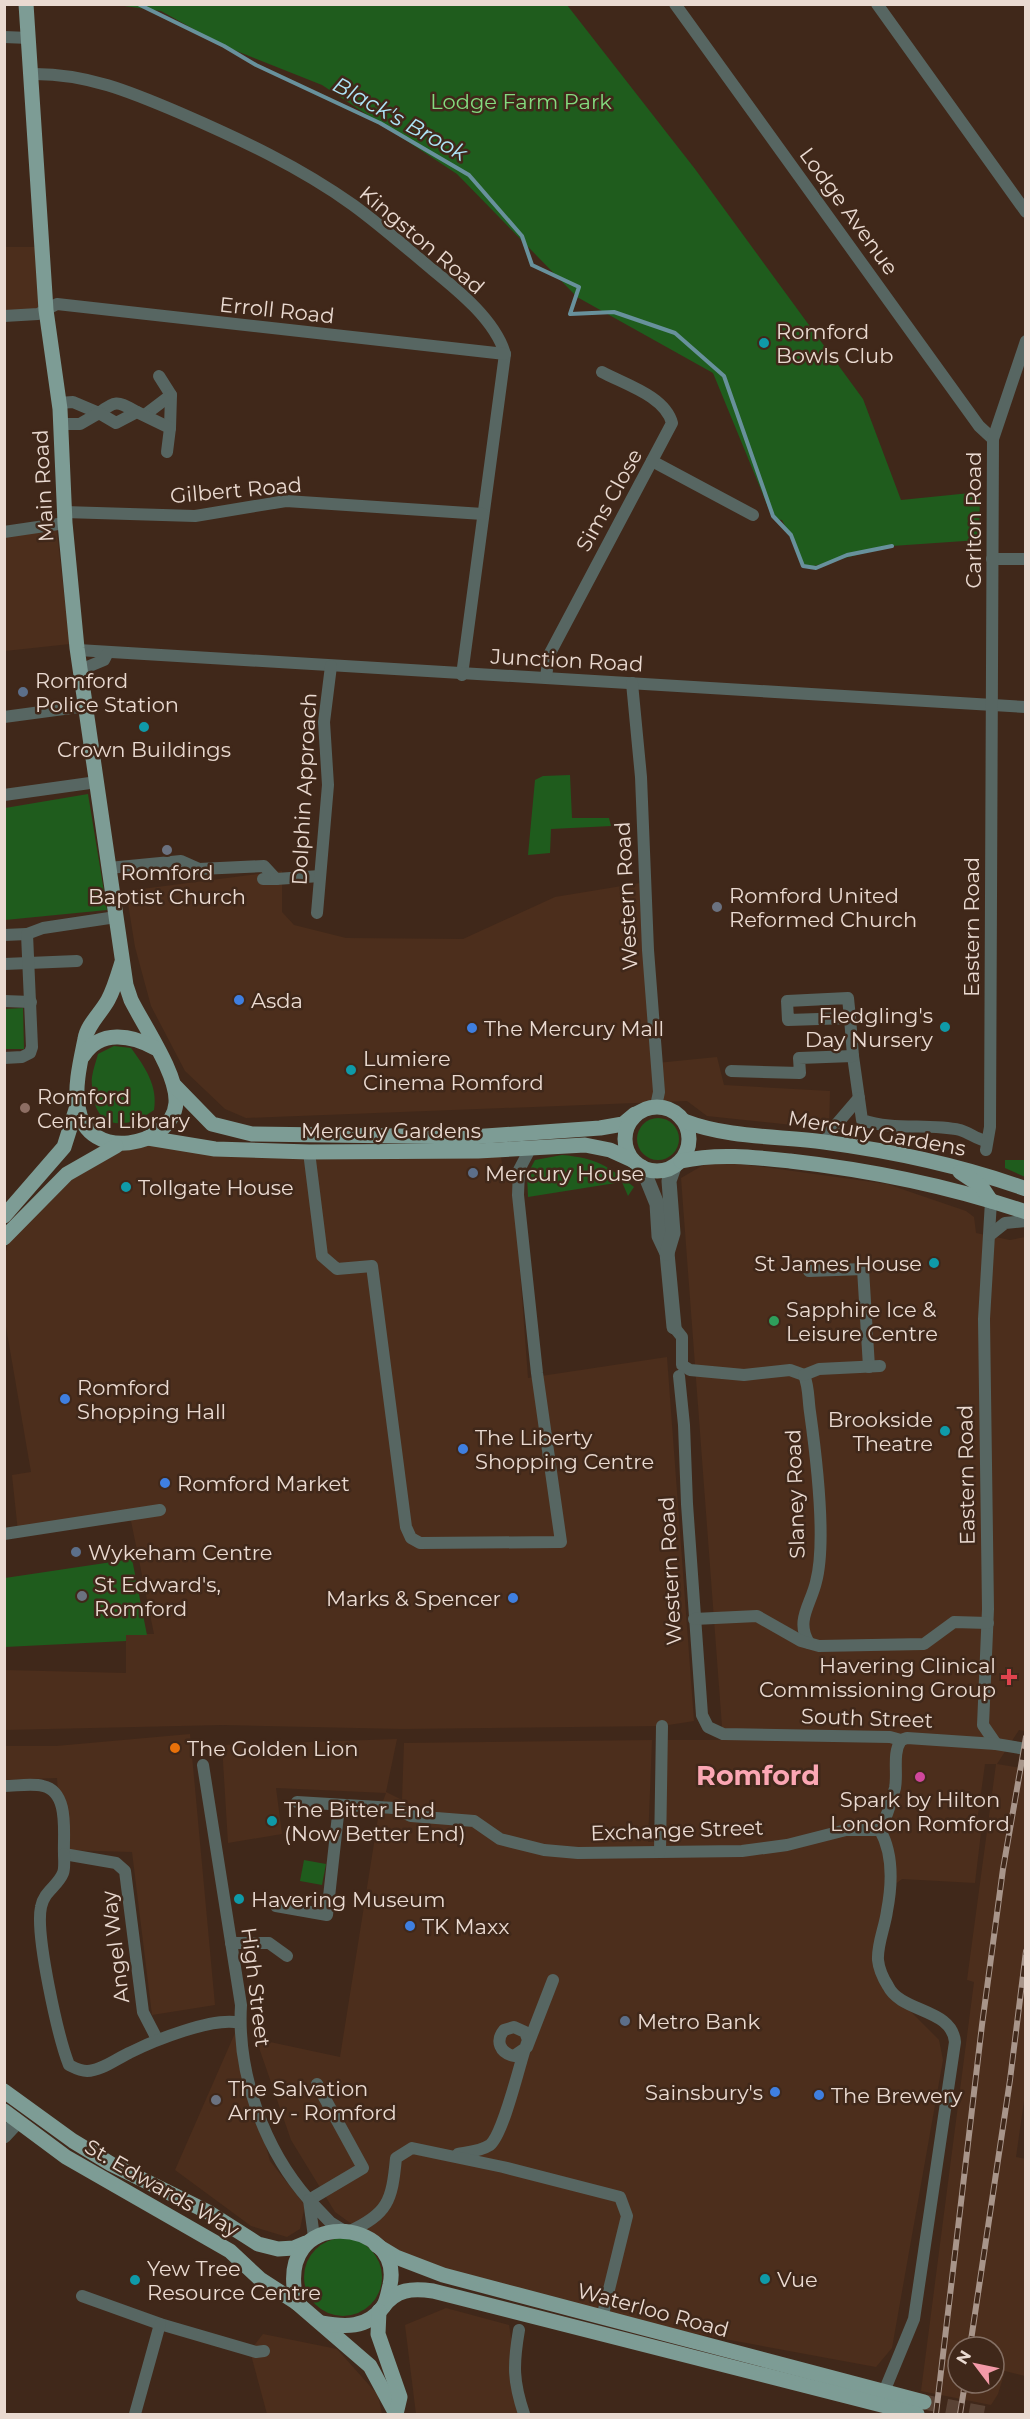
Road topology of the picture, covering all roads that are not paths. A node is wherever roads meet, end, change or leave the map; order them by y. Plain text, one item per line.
1 (26, 4) edge
2 (675, 4) edge
3 (877, 4) edge
4 (4, 37) edge
5 (29, 38) junction
6 (31, 75) junction
7 (1026, 212) edge
8 (46, 309) junction
9 (4, 316) edge
10 (1026, 341) edge
11 (505, 354) junction
12 (602, 372) dead end
13 (159, 376) dead end
14 (171, 395) junction
15 (58, 403) junction
16 (99, 413) junction
17 (142, 413) junction
18 (61, 424) junction
19 (170, 428) junction
20 (993, 439) junction
21 (167, 452) dead end
22 (652, 461) junction
23 (483, 514) junction
24 (753, 515) dead end
25 (64, 518) junction
26 (4, 532) edge
27 (1026, 559) edge
28 (992, 560) junction
29 (78, 650) junction
30 (107, 654) junction
31 (331, 666) junction
32 (80, 670) junction
33 (462, 675) junction
34 (546, 677) junction
35 (632, 683) junction
36 (992, 705) junction
37 (86, 706) junction
38 (1026, 707) edge
39 (4, 717) edge
40 (97, 782) junction
41 (4, 795) edge
42 (109, 868) junction
43 (320, 876) junction
44 (317, 913) dead end
45 (116, 917) junction
46 (27, 934) junction
47 (4, 935) edge
48 (76, 961) dead end
49 (122, 962) junction
50 (4, 963) edge
51 (28, 964) junction
52 (4, 1001) edge
53 (32, 1002) junction
54 (850, 1018) junction
55 (155, 1048) junction
56 (84, 1056) junction
57 (853, 1056) junction
58 (4, 1058) edge
59 (731, 1071) dead end
60 (174, 1085) junction
61 (859, 1098) junction
62 (77, 1106) junction
63 (656, 1106) junction
64 (635, 1114) junction
65 (684, 1121) junction
66 (148, 1138) junction
67 (827, 1142) junction
68 (116, 1146) junction
69 (530, 1149) junction
70 (309, 1152) junction
71 (637, 1163) junction
72 (677, 1164) junction
73 (952, 1167) junction
74 (1026, 1189) edge
75 (991, 1201) junction
76 (1026, 1212) edge
77 (4, 1216) edge
78 (1026, 1221) edge
79 (990, 1235) junction
80 (4, 1238) edge
81 (667, 1253) junction
82 (809, 1272) dead end
83 (674, 1328) joint
84 (681, 1370) junction
85 (804, 1375) junction
86 (160, 1510) dead end
87 (4, 1534) edge
88 (694, 1619) junction
89 (988, 1623) junction
90 (809, 1643) junction
91 (662, 1726) dead end
92 (708, 1727) joint
93 (902, 1740) junction
94 (996, 1744) junction
95 (1026, 1749) edge
96 (203, 1765) dead end
97 (4, 1786) edge
98 (297, 1802) dead end
99 (339, 1806) junction
100 (880, 1830) junction
101 (660, 1852) junction
102 (64, 1854) junction
103 (276, 1906) dead end
104 (231, 1943) junction
105 (287, 1956) dead end
106 (553, 1980) dead end
107 (240, 2023) junction
108 (157, 2039) junction
109 (317, 2084) dead end
110 (4, 2091) edge
111 (4, 2111) edge
112 (17, 2122) junction
113 (4, 2136) edge
114 (451, 2155) junction
115 (309, 2200) junction
116 (346, 2231) junction
117 (310, 2240) junction
118 (376, 2245) junction
119 (82, 2296) dead end
120 (297, 2303) junction
121 (381, 2309) junction
122 (602, 2318) junction
123 (320, 2323) junction
124 (160, 2324) junction
125 (519, 2330) dead end
126 (264, 2351) dead end
127 (885, 2393) junction
128 (876, 2405) junction
129 (920, 2408) edge
130 (135, 2415) edge
131 (396, 2415) edge
132 (524, 2415) edge

1 - 5 main road, Main Road
2 - 20 street, Lodge Avenue
3 - 7 street
4 - 5 street
5 - 6 main road, Main Road
6 - 8 main road, Main Road
6 - 11 street, Kingston Road
8 - 9 street, Erroll Road
8 - 11 street, Erroll Road
8 - 15 main road, Main Road
10 - 20 street, Carlton Road
11 - 23 street
12 - 22 street, Sims Close
13 - 14 street
14 - 17 street
14 - 19 street
15 - 16 street
15 - 18 main road, Main Road
16 - 17 street
16 - 17 street
16 - 18 street
17 - 19 street
18 - 25 main road, Main Road
19 - 21 street
20 - 28 street, Carlton Road
22 - 24 street
22 - 34 street, Sims Close
23 - 25 street, Gilbert Road
23 - 33 street
25 - 26 street, Gilbert Road
25 - 29 main road, Main Road
27 - 28 street
28 - 36 street, Carlton Road
29 - 30 street, Junction Road
29 - 32 main road, Main Road
30 - 31 street, Junction Road
30 - 32 street
31 - 33 street, Junction Road
31 - 43 street, Dolphin Approach
32 - 37 main road, Main Road
33 - 34 street, Junction Road
34 - 35 street, Junction Road
35 - 36 street, Junction Road
35 - 63 street, Western Road
36 - 38 street, Junction Road
36 - 61 street, Eastern Road
37 - 39 street
37 - 40 main road, Main Road
40 - 41 street
40 - 42 main road, Main Road
42 - 43 street
42 - 45 main road, Main Road
43 - 44 street, Dolphin Approach
45 - 46 street
45 - 49 main road, Main Road
46 - 47 street
46 - 51 street
48 - 51 street
49 - 55 main road, Main Road
49 - 56 main road
50 - 51 street
51 - 53 street
52 - 53 street
53 - 58 street
54 - 54 street
54 - 57 street
55 - 56 main road
55 - 60 main road
56 - 62 main road
57 - 59 street
57 - 61 street
60 - 64 main road, Mercury Gardens
60 - 66 main road
61 - 67 street
62 - 68 main road
62 - 77 main road
63 - 64 main road
63 - 65 main road
64 - 71 main road
65 - 67 main road, Mercury Gardens
65 - 72 main road
66 - 68 main road
66 - 70 main road, Mercury Gardens
67 - 73 main road, Mercury Gardens
68 - 80 main road
69 - 70 main road, Mercury Gardens
69 - 70 street
69 - 71 main road, Mercury Gardens
71 - 72 main road
71 - 81 street, Western Road
72 - 75 main road, Mercury Gardens
72 - 81 street, Western Road
73 - 74 main road, Mercury Gardens
73 - 75 main road
75 - 76 main road, Mercury Gardens
75 - 79 street, Eastern Road
78 - 79 street
79 - 89 street, Eastern Road
81 - 83 street, Western Road
82 - 85 street
83 - 84 street, Western Road
84 - 85 street
84 - 88 street, Western Road
85 - 90 street, Slaney Road
86 - 87 street
88 - 90 street
88 - 92 street, Western Road
89 - 90 street
89 - 94 street, Eastern Road
91 - 101 street
92 - 93 street, South Street
93 - 94 street, South Street
93 - 100 street
94 - 95 street, South Street
96 - 104 street, High Street
97 - 102 street
98 - 99 street, Exchange Street
99 - 101 street, Exchange Street
99 - 103 street
100 - 101 street, Exchange Street
100 - 127 street
102 - 108 street, Angel Way
102 - 108 street
104 - 105 street
104 - 107 street, High Street
106 - 114 street
107 - 108 street
107 - 115 street, High Street
109 - 115 street
110 - 117 main road, St. Edwards Way
111 - 112 main road, St. Edwards Way
112 - 113 street
112 - 120 main road, St. Edwards Way
114 - 116 street
114 - 122 street
115 - 116 street, High Street
115 - 117 street, High Street
116 - 117 main road
116 - 118 main road
117 - 120 main road
118 - 121 main road
118 - 122 main road, Waterloo Road
119 - 124 street
120 - 123 main road
121 - 123 main road
121 - 128 main road, Waterloo Road
121 - 131 main road
122 - 127 main road, Waterloo Road
123 - 131 main road
124 - 126 street
124 - 130 street
125 - 132 street
127 - 128 street
127 - 129 main road, Waterloo Road
128 - 129 main road, Waterloo Road

